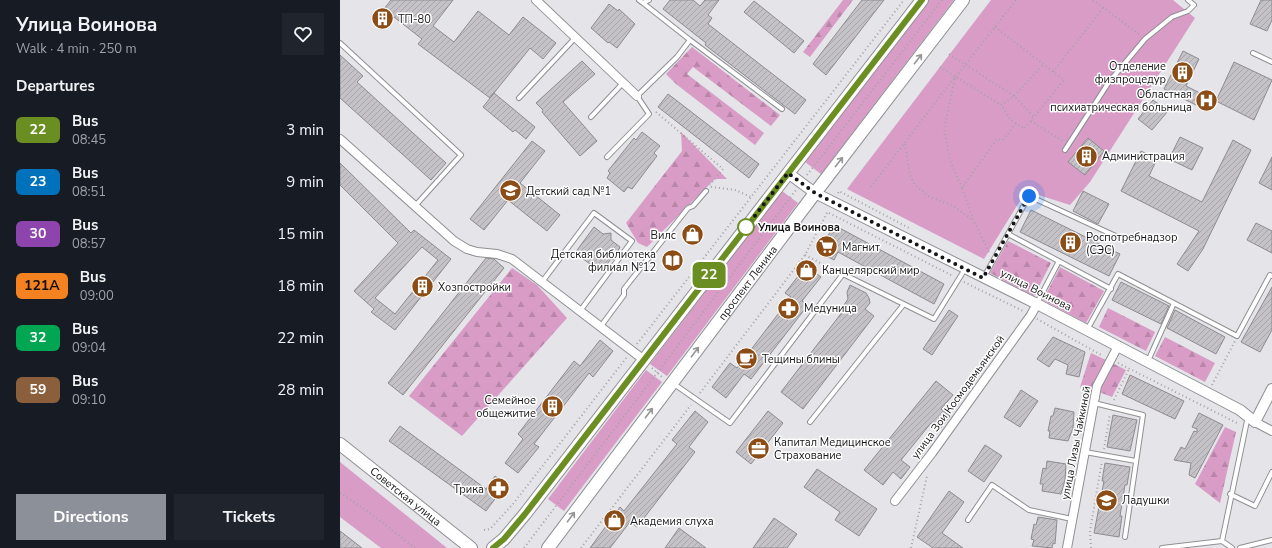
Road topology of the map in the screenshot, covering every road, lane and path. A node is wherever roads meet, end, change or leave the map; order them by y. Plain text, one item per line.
1 (536, 0) edge
2 (639, 0) edge
3 (649, 0) edge
4 (904, 0) edge
5 (922, 0) edge
6 (942, 0) edge
7 (963, 0) edge
8 (1016, 0) edge
9 (1093, 0) edge
10 (1188, 0) edge
11 (643, 3) junction
12 (1103, 8) junction
13 (995, 27) junction
14 (575, 38) junction
15 (1145, 39) junction
16 (690, 40) junction
17 (340, 43) edge
18 (1253, 53) dead end
19 (949, 54) dead end
20 (1272, 62) edge
21 (966, 65) junction
22 (1043, 65) junction
23 (940, 67) dead end
24 (1053, 72) junction
25 (955, 78) junction
26 (624, 83) junction
27 (637, 96) junction
28 (1014, 96) junction
29 (519, 98) dead end
30 (1000, 105) junction
31 (782, 109) dead end
32 (654, 111) dead end
33 (592, 117) dead end
34 (1034, 117) junction
35 (1031, 121) junction
36 (1016, 123) junction
37 (340, 139) edge
38 (905, 143) junction
39 (1068, 144) junction
40 (1065, 150) dead end
41 (606, 157) dead end
42 (788, 173) junction
43 (802, 183) junction
44 (709, 186) junction
45 (871, 187) dead end
46 (962, 188) junction
47 (706, 191) joint
48 (839, 191) dead end
49 (815, 193) junction
50 (751, 197) junction
51 (833, 202) junction
52 (415, 206) junction
53 (974, 221) junction
54 (1008, 234) junction
55 (1120, 238) dead end
56 (989, 252) dead end
57 (805, 255) junction
58 (1059, 261) junction
59 (965, 269) junction
60 (843, 274) junction
61 (1272, 276) edge
62 (983, 278) junction
63 (542, 282) junction
64 (1111, 289) junction
65 (1174, 303) junction
66 (904, 304) junction
67 (1037, 304) junction
68 (580, 311) junction
69 (601, 326) junction
70 (1087, 330) junction
71 (1237, 336) junction
72 (1118, 346) junction
73 (632, 350) junction
74 (644, 360) junction
75 (1147, 361) junction
76 (657, 373) junction
77 (672, 383) junction
78 (1272, 389) edge
79 (1208, 393) junction
80 (696, 398) junction
81 (1094, 403) junction
82 (1252, 419) junction
83 (810, 422) dead end
84 (1272, 431) edge
85 (340, 444) edge
86 (1085, 452) junction
87 (1136, 461) junction
88 (1272, 472) edge
89 (927, 474) dead end
90 (340, 493) edge
91 (1230, 494) junction
92 (895, 501) dead end
93 (1072, 518) junction
94 (968, 520) dead end
95 (484, 530) dead end
96 (1125, 537) dead end
97 (1272, 540) edge
98 (1222, 541) junction
99 (415, 548) edge
100 (470, 548) edge
101 (493, 548) edge
102 (524, 548) edge
103 (548, 548) edge
104 (581, 548) edge
105 (911, 548) edge
106 (1067, 548) edge
107 (1162, 548) edge
108 (1232, 548) edge
109 (1240, 548) edge

1 - 14 street
2 - 11 lane
3 - 11 lane
4 - 50 path
5 - 42 main road
6 - 43 path
49 -> 7 main road, проспект Ленина
8 - 13 path
9 - 12 path
10 - 15 lane
11 - 16 lane
12 - 15 path
12 - 24 path
13 - 21 path
13 - 22 path
14 - 26 street
14 - 29 lane
15 - 39 lane
16 - 27 lane
16 - 31 lane
17 - 52 lane
18 - 20 lane
19 - 21 path
21 - 25 path
21 - 28 path
22 - 24 path
22 - 28 path
23 - 25 path
24 - 34 path
25 - 30 path
25 - 38 path
25 - 46 path
26 - 27 street
26 - 33 lane
27 - 41 lane
28 - 30 path
28 - 34 path
30 - 36 path
32 - 44 path
34 - 35 path
35 - 36 path
35 - 39 path
36 - 46 path
37 - 52 street
38 - 45 path
38 - 53 path
39 - 40 lane
42 - 43 street, улица Воинова
42 - 74 main road
43 - 49 street, улица Воинова
43 - 76 path
44 - 47 path
44 - 50 path
46 - 53 path
47 - 69 lane
48 - 51 path
49 - 51 street, улица Воинова
77 -> 49 main road, проспект Ленина
50 - 73 path
51 - 57 path
51 - 59 street, улица Воинова
52 - 63 street
53 - 56 path
54 - 55 lane
54 - 58 lane
54 - 62 lane
57 - 60 path
57 - 80 path
58 - 64 lane
58 - 67 lane
59 - 62 street, улица Воинова
59 - 66 lane
60 - 66 lane
60 - 80 lane
61 - 71 lane
62 - 67 street, улица Воинова
63 - 68 street
63 - 68 lane
64 - 65 lane
64 - 70 lane
65 - 71 lane
65 - 75 lane
66 - 83 lane
67 - 70 street, улица Воинова
67 - 92 street, улица Зои Космодемьянской
68 - 69 street
69 - 73 street
70 - 72 street, улица Воинова
71 - 79 path
72 - 75 street, улица Воинова
72 - 81 street, улица Лизы Чайкиной
73 - 74 street
73 - 95 path
74 - 76 path
74 - 101 main road
75 - 79 street, улица Воинова
76 - 77 path
76 - 102 path
77 - 80 lane
103 -> 77 main road, проспект Ленина
78 - 82 street
79 - 82 street, улица Воинова
80 - 104 path
81 - 86 street, улица Лизы Чайкиной
81 - 87 lane
82 - 84 street, улица Воинова
82 - 91 lane
85 - 100 main road, Советская улица
86 - 87 lane
86 - 93 street, улица Лизы Чайкиной
87 - 96 lane
88 - 91 lane
89 - 105 path
90 - 99 path
91 - 98 lane
93 - 94 lane
93 - 106 street, улица Лизы Чайкиной
97 - 109 lane
98 - 107 lane
98 - 108 lane

